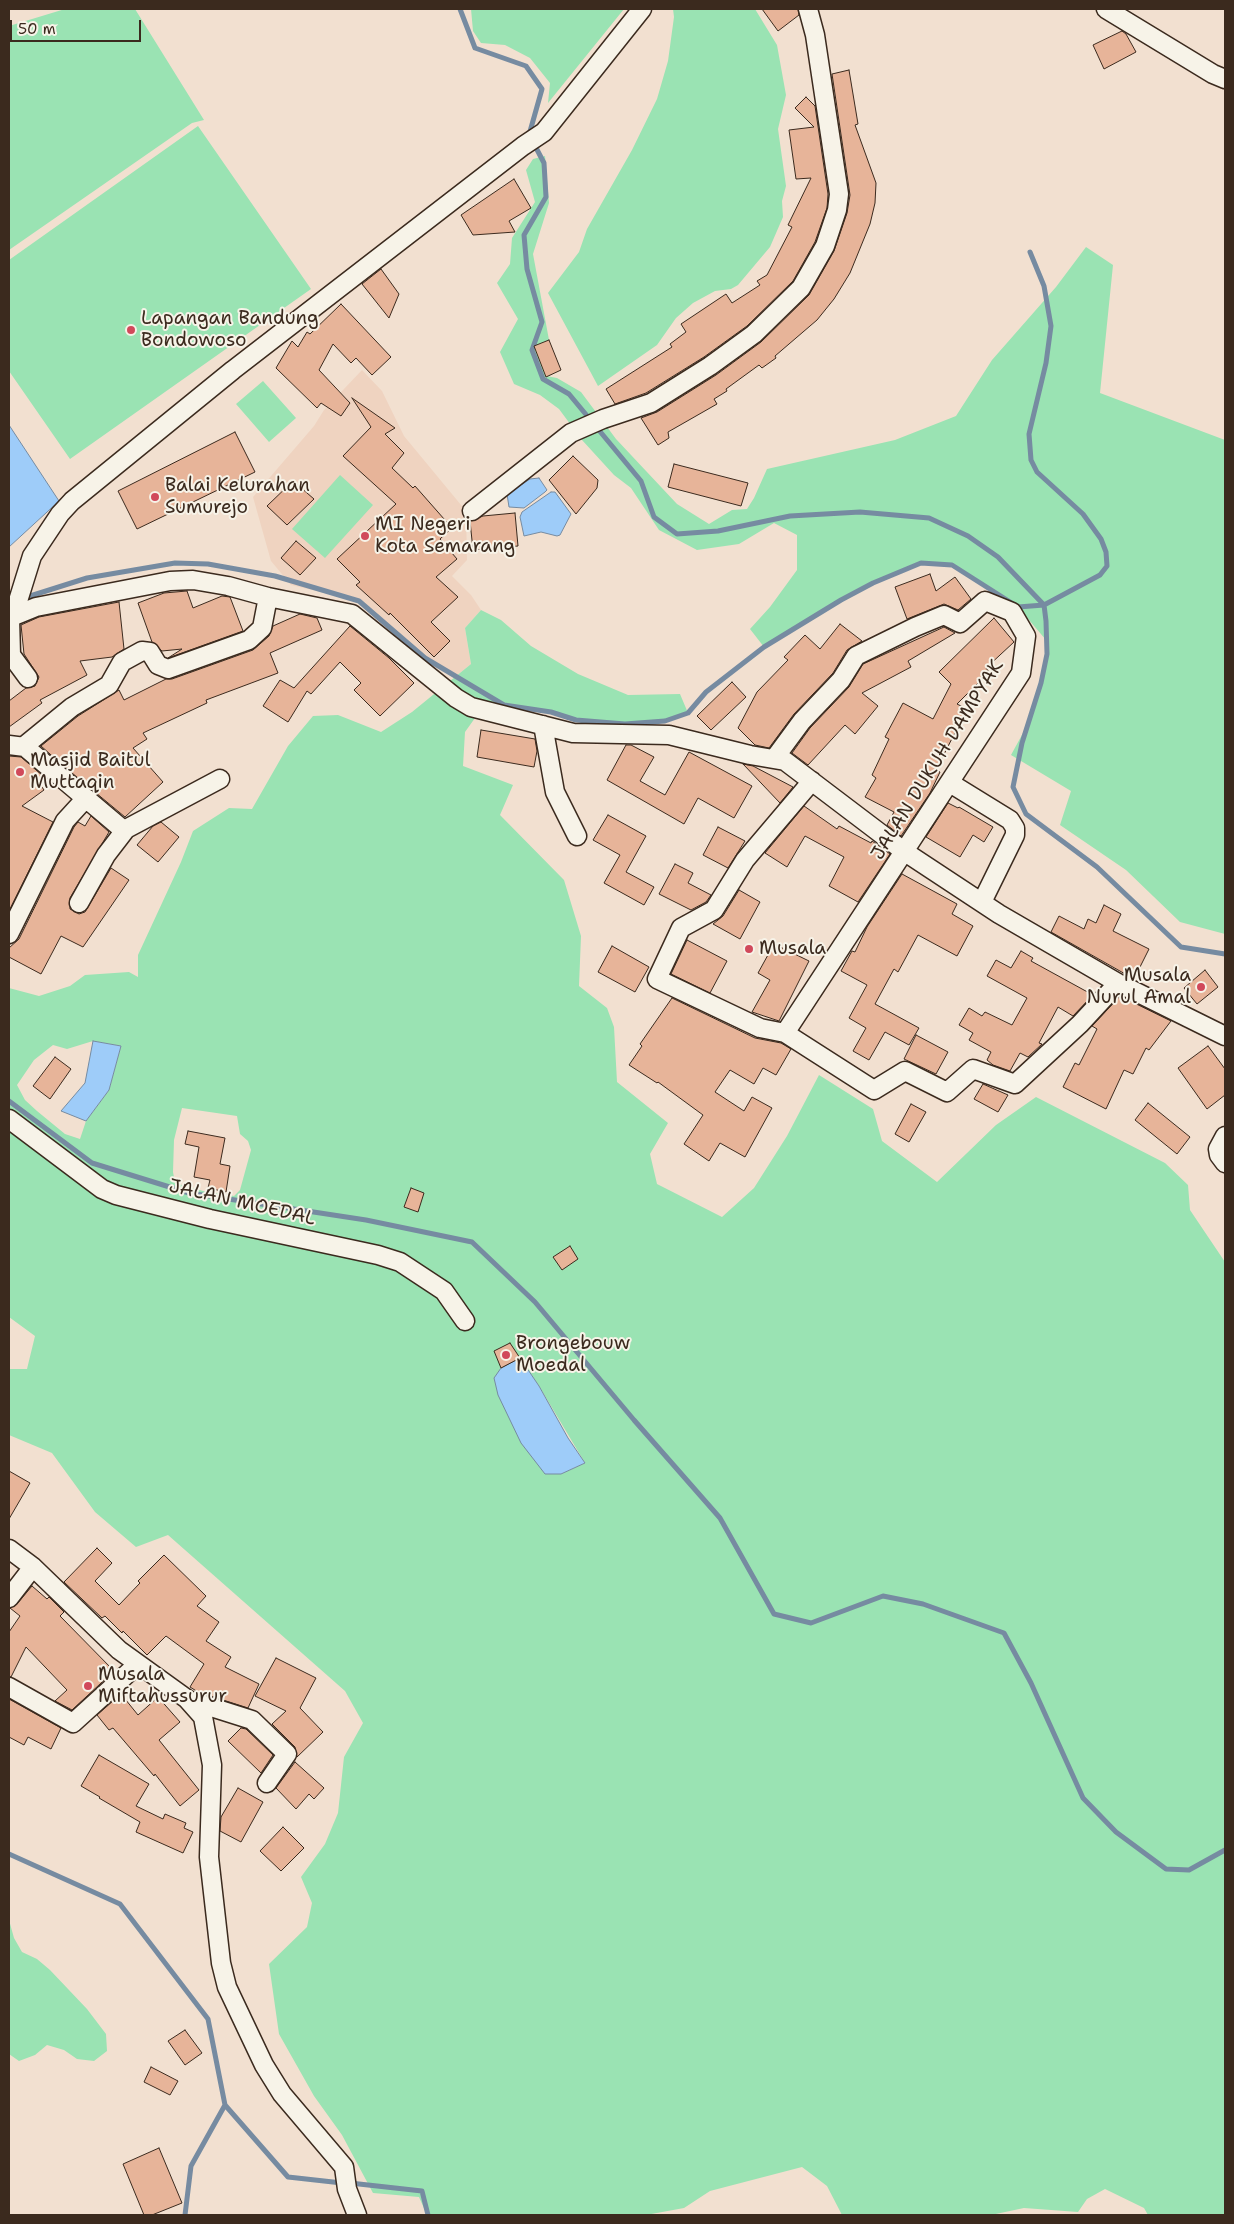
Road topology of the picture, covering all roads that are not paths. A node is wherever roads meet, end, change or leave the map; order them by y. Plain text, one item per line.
1 (642, 9) edge
2 (808, 9) edge
3 (1106, 9) edge
4 (1225, 79) edge
5 (472, 511) dead end
6 (268, 597) junction
7 (10, 617) edge
8 (28, 678) dead end
9 (543, 725) junction
10 (16, 746) edge
11 (774, 759) junction
12 (220, 778) dead end
13 (812, 781) junction
14 (950, 783) junction
15 (86, 798) junction
16 (126, 829) junction
17 (577, 836) dead end
18 (906, 852) junction
19 (982, 902) junction
20 (79, 903) dead end
21 (9, 934) edge
22 (1118, 983) junction
23 (785, 1033) junction
24 (1225, 1036) edge
25 (9, 1119) edge
26 (1225, 1136) edge
27 (1225, 1163) edge
28 (465, 1321) dead end
29 (9, 1549) edge
30 (33, 1567) junction
31 (9, 1598) edge
32 (138, 1664) junction
33 (9, 1687) edge
34 (187, 1699) junction
35 (267, 1783) dead end
36 (357, 2215) edge

1 - 7 street
2 - 5 street
3 - 4 street
6 - 7 street
6 - 9 street
6 - 10 street
7 - 8 street
9 - 11 street
9 - 17 street
10 - 15 street
11 - 13 street
11 - 14 street, JALAN DUKUH DAMPYAK
12 - 16 street
13 - 18 street
13 - 23 street
14 - 18 street, JALAN DUKUH DAMPYAK
14 - 19 street
15 - 16 street
15 - 21 street
16 - 20 street
18 - 19 street
18 - 23 street, JALAN DUKUH DAMPYAK
19 - 22 street
22 - 23 street
22 - 24 street
25 - 28 street, JALAN MOEDAL
26 - 27 street
29 - 30 street
30 - 31 street
30 - 32 street
32 - 33 street
32 - 34 street
34 - 35 street
34 - 36 street

